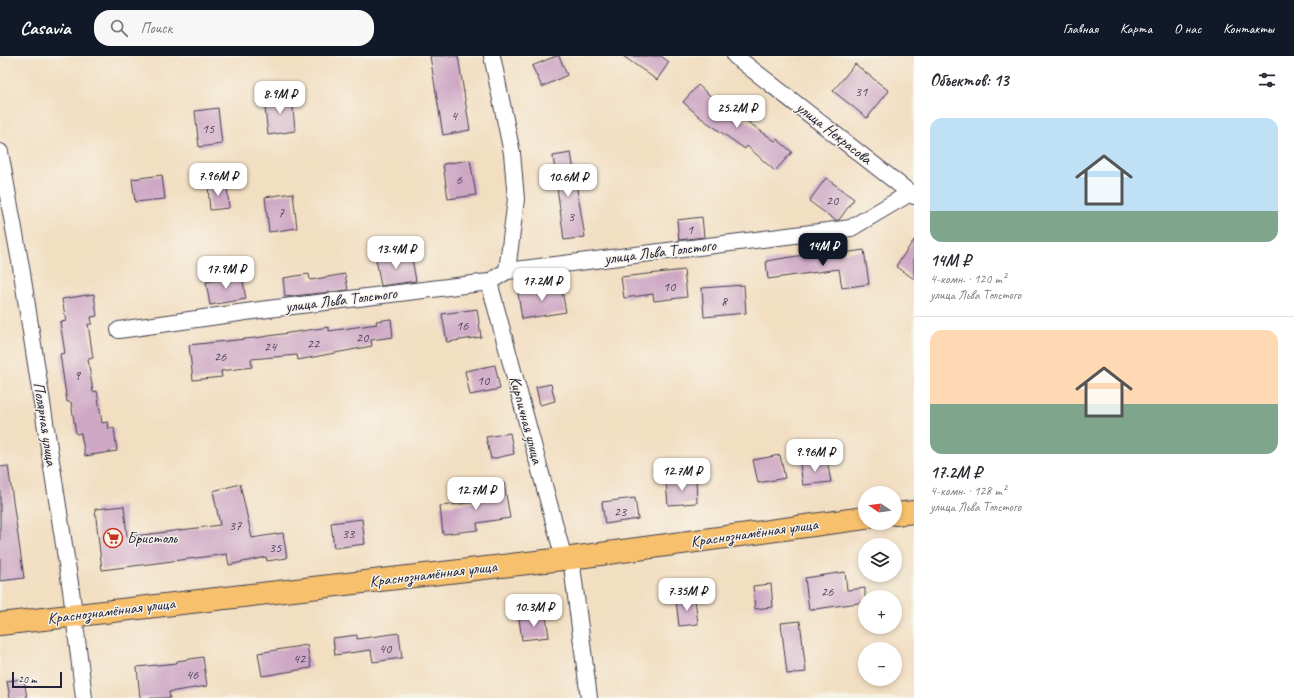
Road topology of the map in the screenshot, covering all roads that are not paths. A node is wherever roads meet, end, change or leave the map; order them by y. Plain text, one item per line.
1 (492, 56) edge
2 (735, 56) edge
3 (0, 152) edge
4 (912, 195) edge
5 (507, 271) junction
6 (489, 282) junction
7 (119, 330) dead end
8 (914, 512) edge
9 (902, 513) edge
10 (858, 519) edge
11 (567, 558) junction
12 (74, 616) junction
13 (0, 624) edge
14 (84, 698) edge
15 (589, 698) edge

1 - 5 street
2 - 4 street, улица Некрасова
3 - 12 street, Полярная улица
4 - 5 street, улица Льва Толстого
5 - 6 street, улица Льва Толстого
6 - 7 street, улица Льва Толстого
6 - 11 street, Кирпичная улица
8 - 9 main road
10 - 11 main road, Краснознамённая улица
11 - 12 main road, Краснознамённая улица
11 - 15 street, Кирпичная улица
12 - 13 main road, Краснознамённая улица
12 - 14 street, Полярная улица

